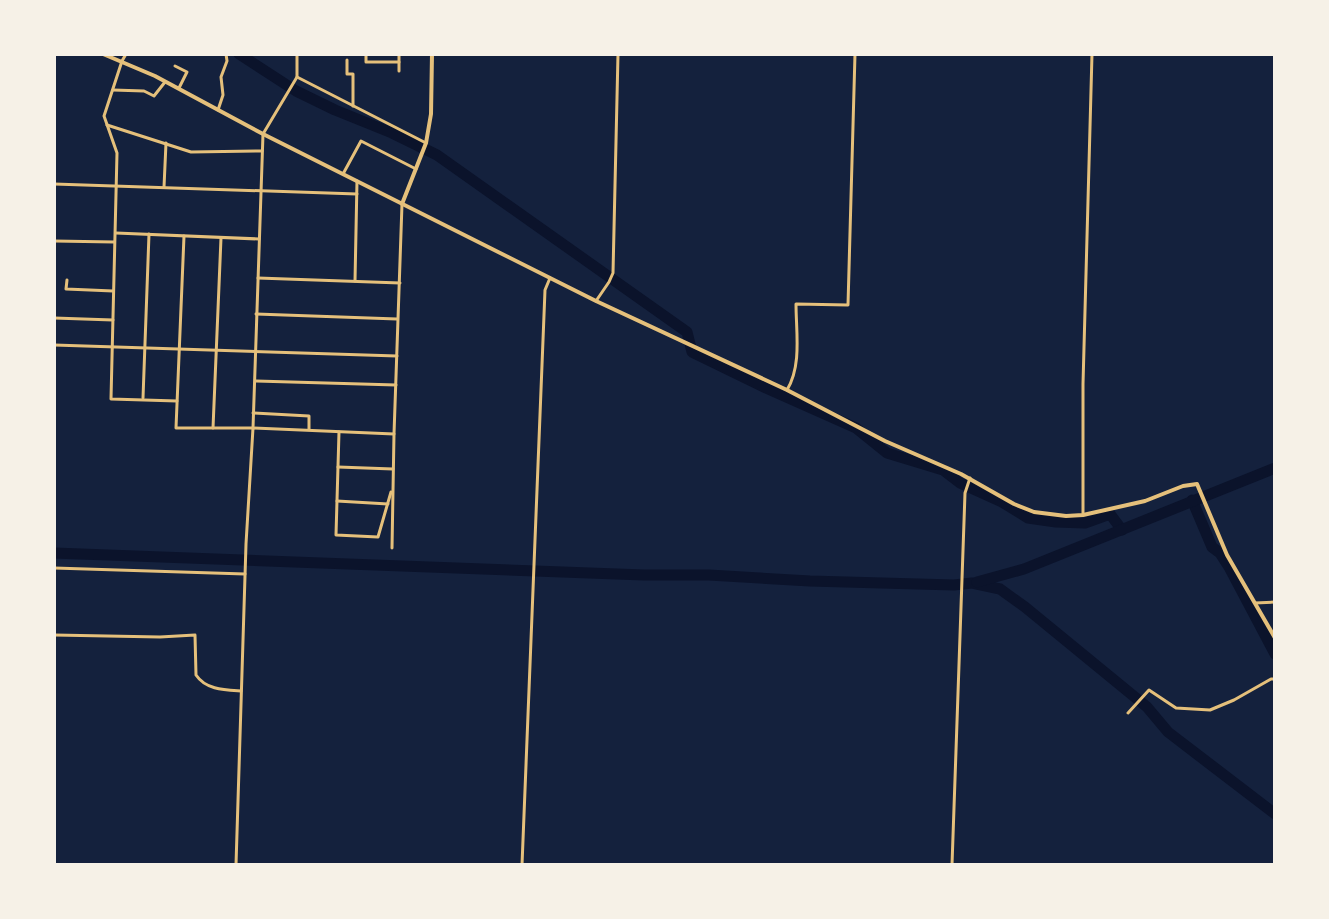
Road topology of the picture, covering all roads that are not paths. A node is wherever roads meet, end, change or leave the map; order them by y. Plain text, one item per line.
1 (103, 54) edge
2 (126, 54) edge
3 (226, 54) edge
4 (297, 54) edge
5 (366, 54) edge
6 (399, 54) edge
7 (432, 54) edge
8 (618, 54) edge
9 (855, 54) edge
10 (1092, 54) edge
11 (347, 60) dead end
12 (122, 61) junction
13 (399, 62) junction
14 (175, 66) dead end
15 (399, 71) dead end
16 (297, 77) junction
17 (165, 82) junction
18 (179, 89) junction
19 (112, 90) junction
20 (353, 106) junction
21 (218, 110) junction
22 (107, 125) junction
23 (263, 134) junction
24 (166, 143) junction
25 (426, 143) junction
26 (262, 151) junction
27 (417, 169) junction
28 (343, 174) junction
29 (357, 181) junction
30 (54, 184) edge
31 (117, 186) junction
32 (164, 188) junction
33 (261, 191) junction
34 (357, 194) junction
35 (402, 204) junction
36 (116, 233) junction
37 (149, 234) junction
38 (184, 236) junction
39 (221, 238) junction
40 (259, 239) junction
41 (54, 241) edge
42 (116, 242) junction
43 (258, 278) junction
44 (550, 278) junction
45 (67, 280) dead end
46 (355, 282) junction
47 (400, 283) junction
48 (114, 291) junction
49 (596, 301) junction
50 (256, 314) junction
51 (54, 318) edge
52 (398, 319) junction
53 (113, 320) junction
54 (54, 345) edge
55 (113, 347) junction
56 (145, 348) junction
57 (180, 349) junction
58 (216, 350) junction
59 (255, 351) junction
60 (397, 356) junction
61 (254, 381) junction
62 (396, 385) junction
63 (787, 390) junction
64 (143, 399) junction
65 (177, 401) junction
66 (253, 413) junction
67 (213, 428) junction
68 (253, 428) junction
69 (309, 430) junction
70 (339, 432) junction
71 (394, 434) junction
72 (338, 467) junction
73 (393, 469) junction
74 (969, 480) junction
75 (393, 484) junction
76 (337, 501) junction
77 (388, 504) junction
78 (1083, 515) junction
79 (392, 548) dead end
80 (54, 568) edge
81 (245, 573) junction
82 (1275, 602) edge
83 (1254, 603) junction
84 (54, 635) edge
85 (1275, 638) edge
86 (1275, 679) edge
87 (241, 691) junction
88 (1130, 711) dead end
89 (236, 865) edge
90 (522, 865) edge
91 (952, 865) edge

1 - 12 main road
2 - 12 street
3 - 21 street
4 - 16 street
5 - 13 street
6 - 13 street
7 - 25 main road
8 - 49 street
9 - 63 street
10 - 78 street
11 - 20 street
12 - 17 main road
12 - 19 street
13 - 15 street
14 - 18 street
16 - 20 street
16 - 23 street
17 - 18 main road
17 - 19 street
18 - 21 main road
19 - 22 street
20 - 25 street
21 - 23 main road
22 - 24 street
22 - 31 street
23 - 26 street
23 - 28 main road
24 - 26 street
24 - 32 street
25 - 27 main road
26 - 33 street
27 - 28 street
27 - 35 main road
28 - 29 main road
29 - 34 street
29 - 35 main road
30 - 31 street
31 - 32 street
31 - 36 street
32 - 33 street
33 - 34 street
33 - 40 street
34 - 46 street
35 - 44 main road
35 - 47 street
36 - 37 street
36 - 42 street
37 - 38 street
37 - 56 street
38 - 39 street
38 - 57 street
39 - 40 street
39 - 58 street
40 - 43 street
41 - 42 street
42 - 48 street
43 - 46 street
43 - 50 street
44 - 49 main road
44 - 90 street
45 - 48 street
46 - 47 street
47 - 52 street
48 - 53 street
49 - 63 main road
50 - 52 street
50 - 59 street
51 - 53 street
52 - 60 street
53 - 55 street
54 - 55 street
55 - 56 street
55 - 64 street
56 - 57 street
56 - 64 street
57 - 58 street
57 - 65 street
58 - 59 street
58 - 67 street
59 - 60 street
59 - 61 street
60 - 62 street
61 - 62 street
61 - 66 street
62 - 71 street
63 - 74 main road
64 - 65 street
65 - 67 street
66 - 68 street
66 - 69 street
67 - 68 street
68 - 69 street
68 - 81 street
69 - 70 street
70 - 71 street
70 - 72 street
71 - 73 street
72 - 73 street
72 - 76 street
73 - 75 street
74 - 78 main road
74 - 91 street
75 - 77 street
75 - 79 street
76 - 77 street
76 - 77 street
78 - 83 main road
80 - 81 street
81 - 87 street
82 - 83 street
83 - 85 main road
84 - 87 street
86 - 88 street
87 - 89 street

